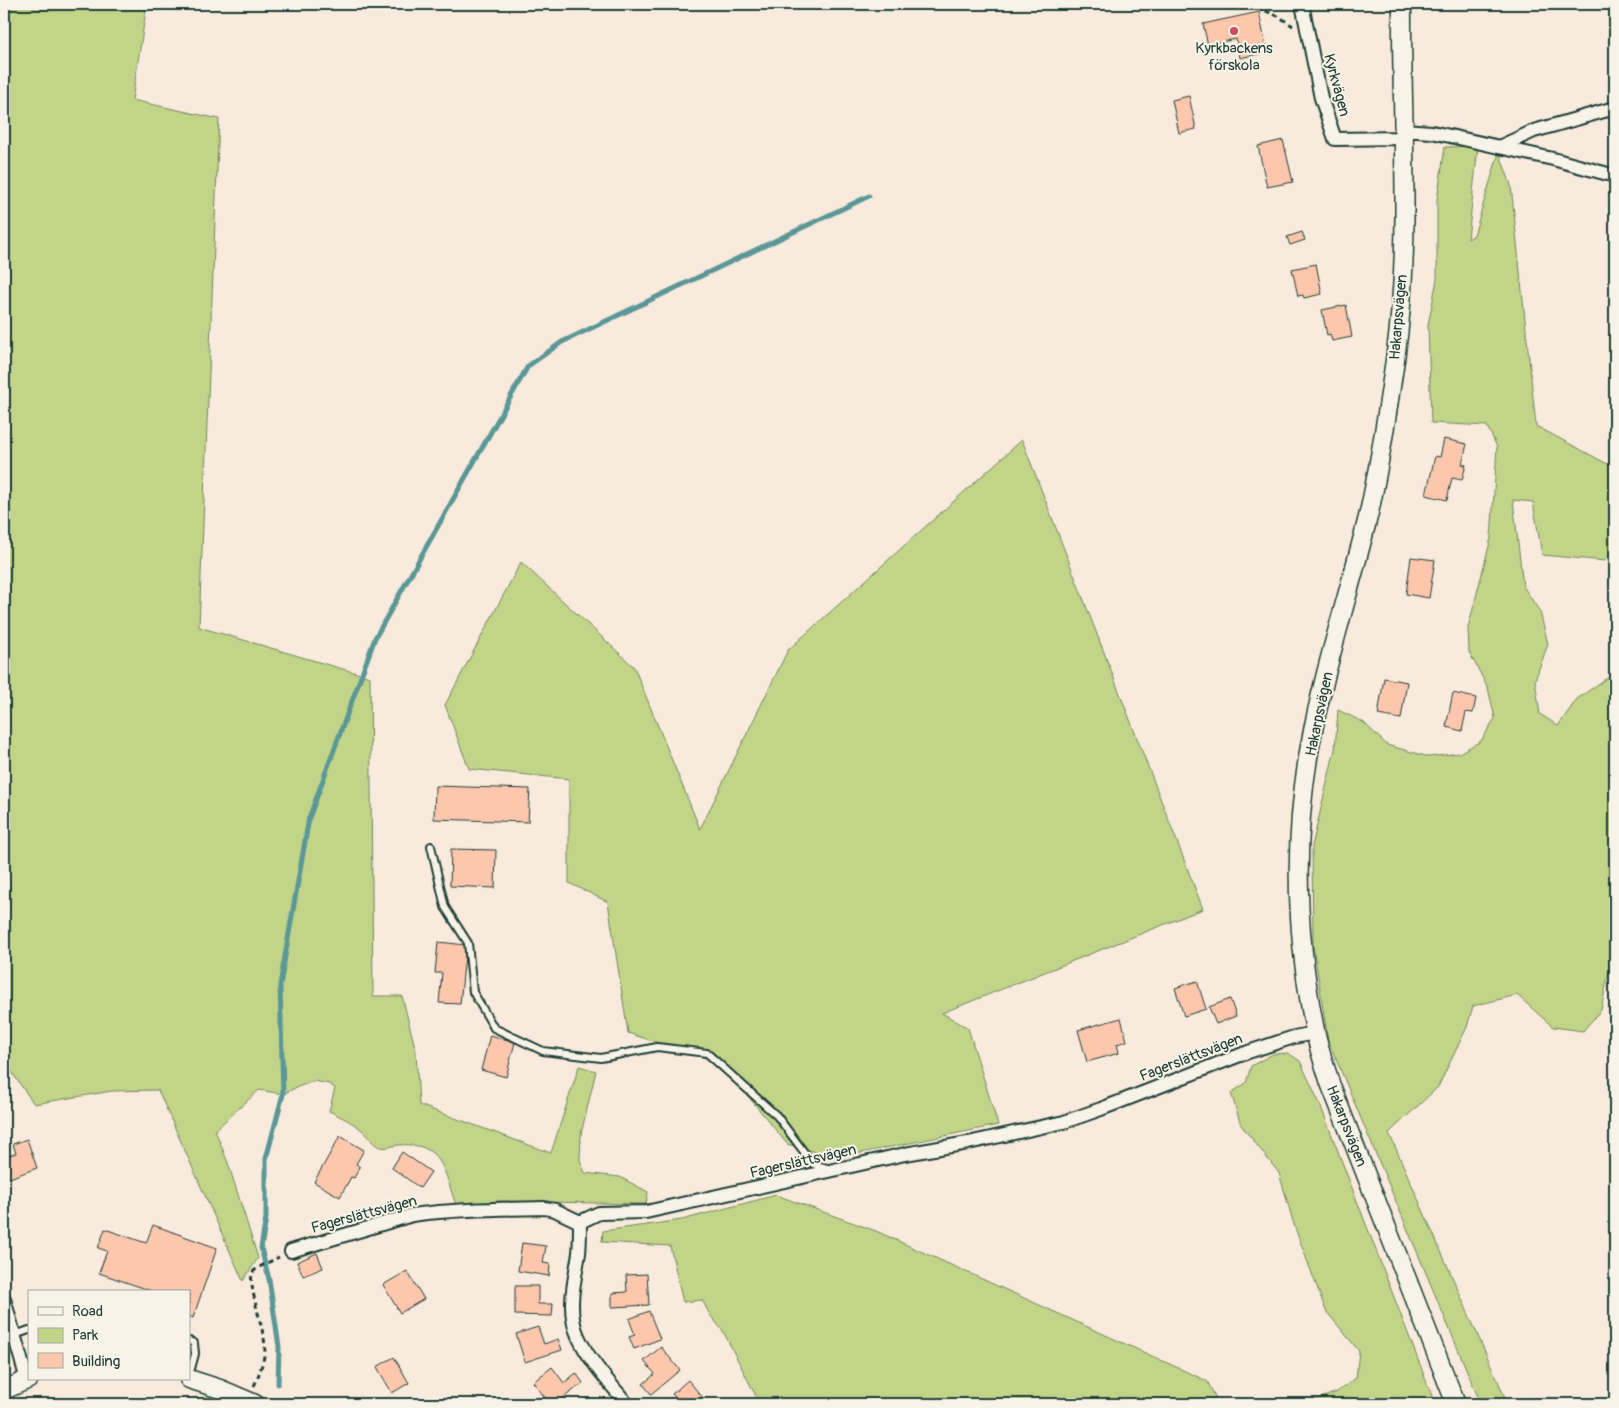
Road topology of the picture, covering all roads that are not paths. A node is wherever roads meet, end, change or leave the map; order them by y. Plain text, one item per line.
1 (1302, 4) edge
2 (1402, 4) edge
3 (1611, 109) dead end
4 (1402, 134) junction
5 (1499, 147) junction
6 (1615, 176) edge
7 (431, 846) dead end
8 (1315, 1033) junction
9 (835, 1170) junction
10 (580, 1222) junction
11 (291, 1251) dead end
12 (4, 1299) edge
13 (28, 1330) edge
14 (15, 1335) junction
15 (190, 1341) edge
16 (190, 1373) edge
17 (190, 1377) edge
18 (28, 1379) edge
19 (4, 1390) edge
20 (252, 1402) edge
21 (627, 1404) edge
22 (1456, 1404) edge

1 - 4 street, Kyrkvägen
2 - 4 street, Hakarpsvägen
3 - 5 street
4 - 5 street
4 - 8 street, Hakarpsvägen
5 - 6 street
7 - 9 lane
8 - 9 street, Fagerslättsvägen
8 - 22 street, Hakarpsvägen
9 - 10 street, Fagerslättsvägen
10 - 11 street, Fagerslättsvägen
10 - 21 street
12 - 14 street
13 - 14 lane
14 - 18 street
15 - 16 lane
17 - 20 street
18 - 19 street

